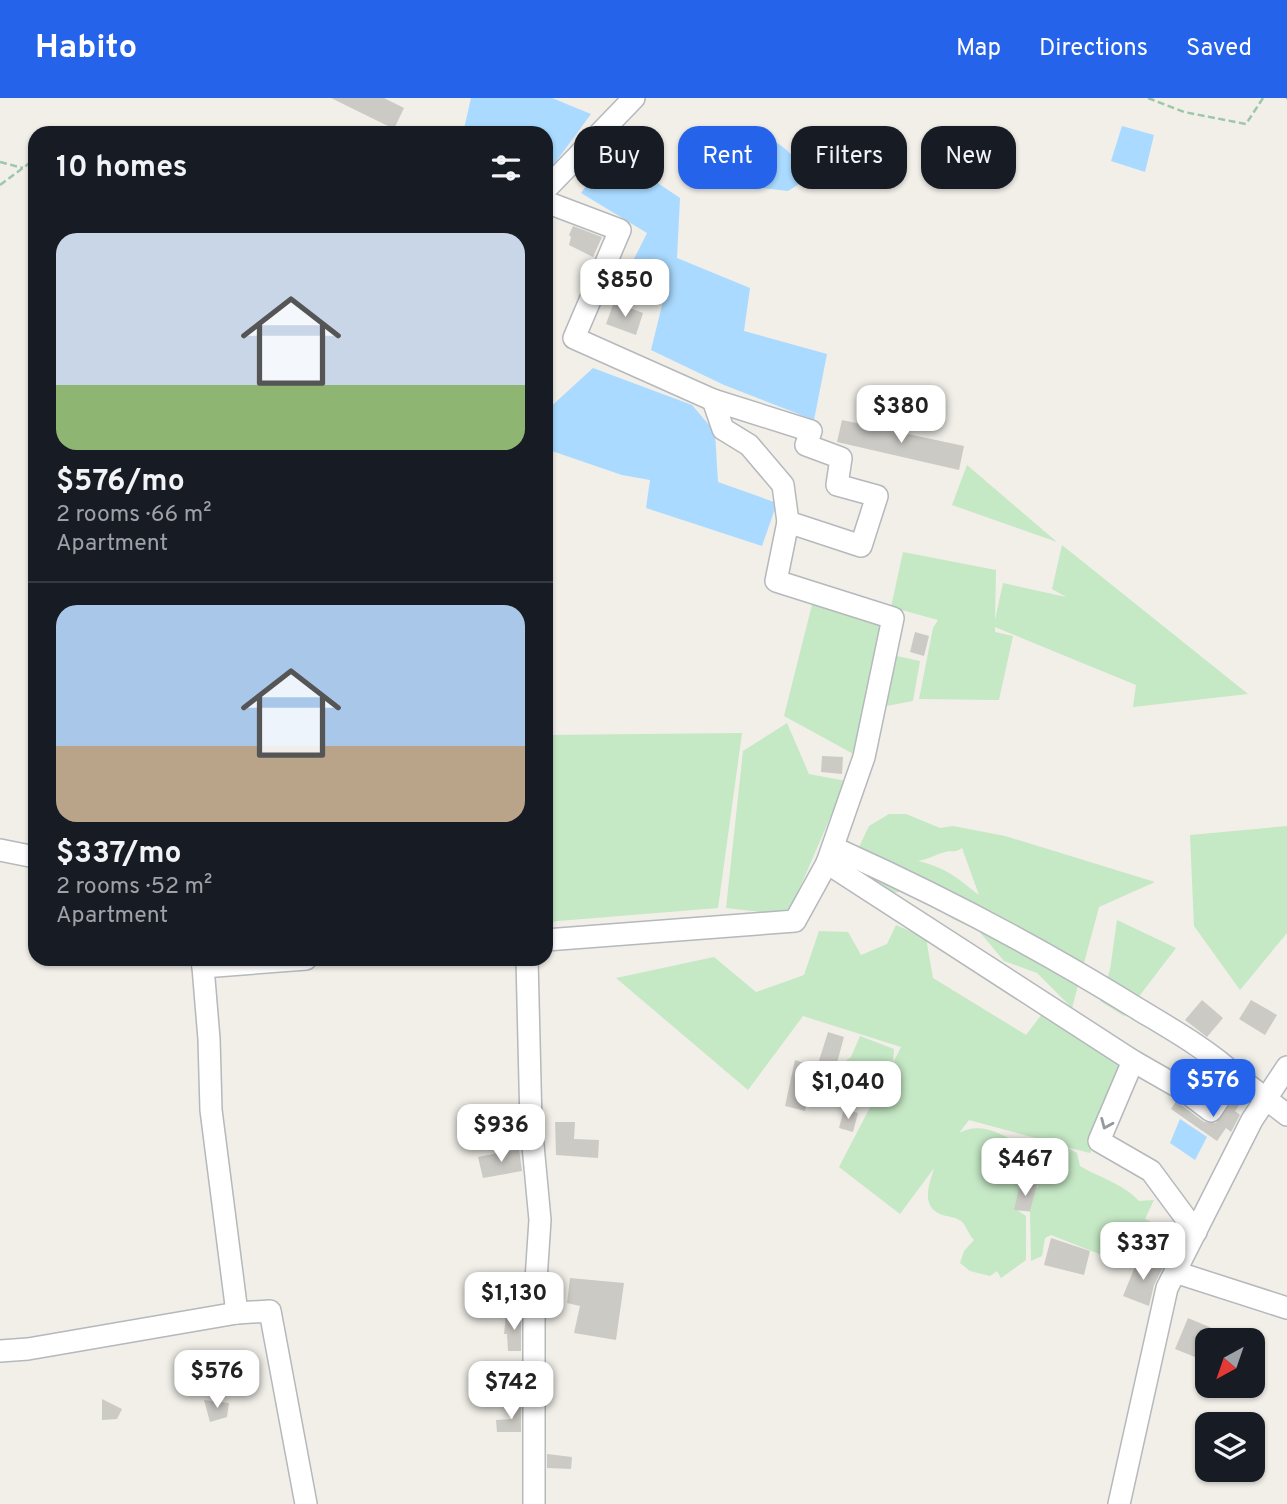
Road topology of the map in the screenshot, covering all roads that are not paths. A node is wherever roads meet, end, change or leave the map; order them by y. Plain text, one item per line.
1 (634, 98) edge
2 (553, 182) edge
3 (553, 205) edge
4 (713, 400) junction
5 (788, 522) junction
6 (0, 850) edge
7 (28, 856) edge
8 (827, 863) junction
9 (553, 939) edge
10 (202, 966) edge
11 (527, 966) edge
12 (1133, 1061) junction
13 (1287, 1067) edge
14 (1235, 1075) junction
15 (1264, 1098) junction
16 (1287, 1115) edge
17 (1195, 1232) junction
18 (1175, 1272) junction
19 (1287, 1308) edge
20 (237, 1313) junction
21 (0, 1351) edge
22 (306, 1504) edge
23 (534, 1504) edge
24 (1119, 1504) edge

1 - 2 street
3 - 4 street
4 - 5 street
4 - 5 street
5 - 8 street
6 - 7 street
8 - 9 street
8 - 12 street
8 - 14 street
10 - 20 street
11 - 23 street
12 - 14 street
12 -> 17 street
13 - 15 street
14 - 15 street
15 - 16 street
15 - 17 street
17 - 18 street
18 - 19 street
18 - 24 street
20 - 21 street
20 - 22 street

